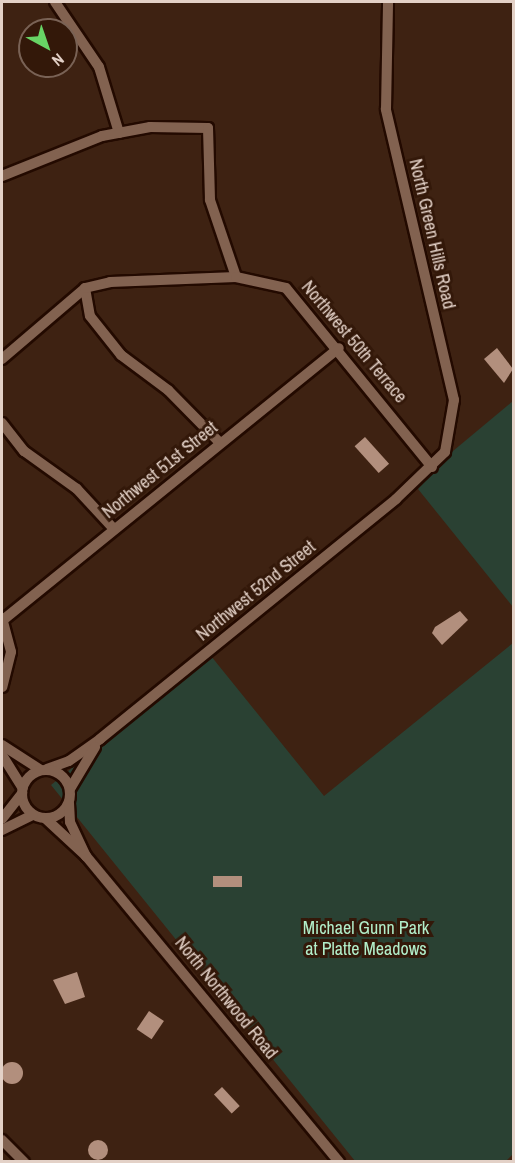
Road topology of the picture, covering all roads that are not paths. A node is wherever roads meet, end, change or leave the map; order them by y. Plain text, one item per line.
1 (55, 2) edge
2 (388, 2) edge
3 (119, 133) junction
4 (2, 176) edge
5 (236, 277) junction
6 (85, 288) junction
7 (339, 348) junction
8 (2, 359) edge
9 (2, 423) edge
10 (220, 443) junction
11 (432, 467) junction
12 (113, 528) junction
13 (2, 619) edge
14 (2, 687) edge
15 (100, 739) junction
16 (2, 745) edge
17 (2, 755) edge
18 (44, 769) junction
19 (70, 789) junction
20 (22, 790) junction
21 (69, 803) junction
22 (33, 814) junction
23 (45, 818) junction
24 (2, 819) edge
25 (2, 830) edge
26 (86, 856) junction
27 (2, 1140) edge
28 (24, 1161) edge
29 (339, 1161) edge

1 - 3 street
2 - 11 street, North Green Hills Road
3 - 4 street
3 - 5 street
5 - 6 street, Northwest 50th Terrace
5 - 7 street, Northwest 50th Terrace
6 - 8 street, Northwest 50th Terrace
6 - 10 street
7 - 10 street, Northwest 51st Street
7 - 11 street, Northwest 50th Terrace
9 - 12 street
10 - 12 street, Northwest 51st Street
11 - 15 street, Northwest 52nd Street
12 - 13 street, Northwest 51st Street
13 - 14 street
15 - 18 street, Northwest 52nd Street
15 - 19 street, Northwest 52nd Street
16 - 18 street
17 - 20 street
18 - 19 street
18 - 20 street
19 - 21 street
20 - 22 street
20 - 24 street
21 - 23 street
21 - 26 street, North Northwood Road
22 - 23 street
22 - 25 street
23 - 26 street, North Northwood Road
26 - 29 street, North Northwood Road
27 - 28 street

